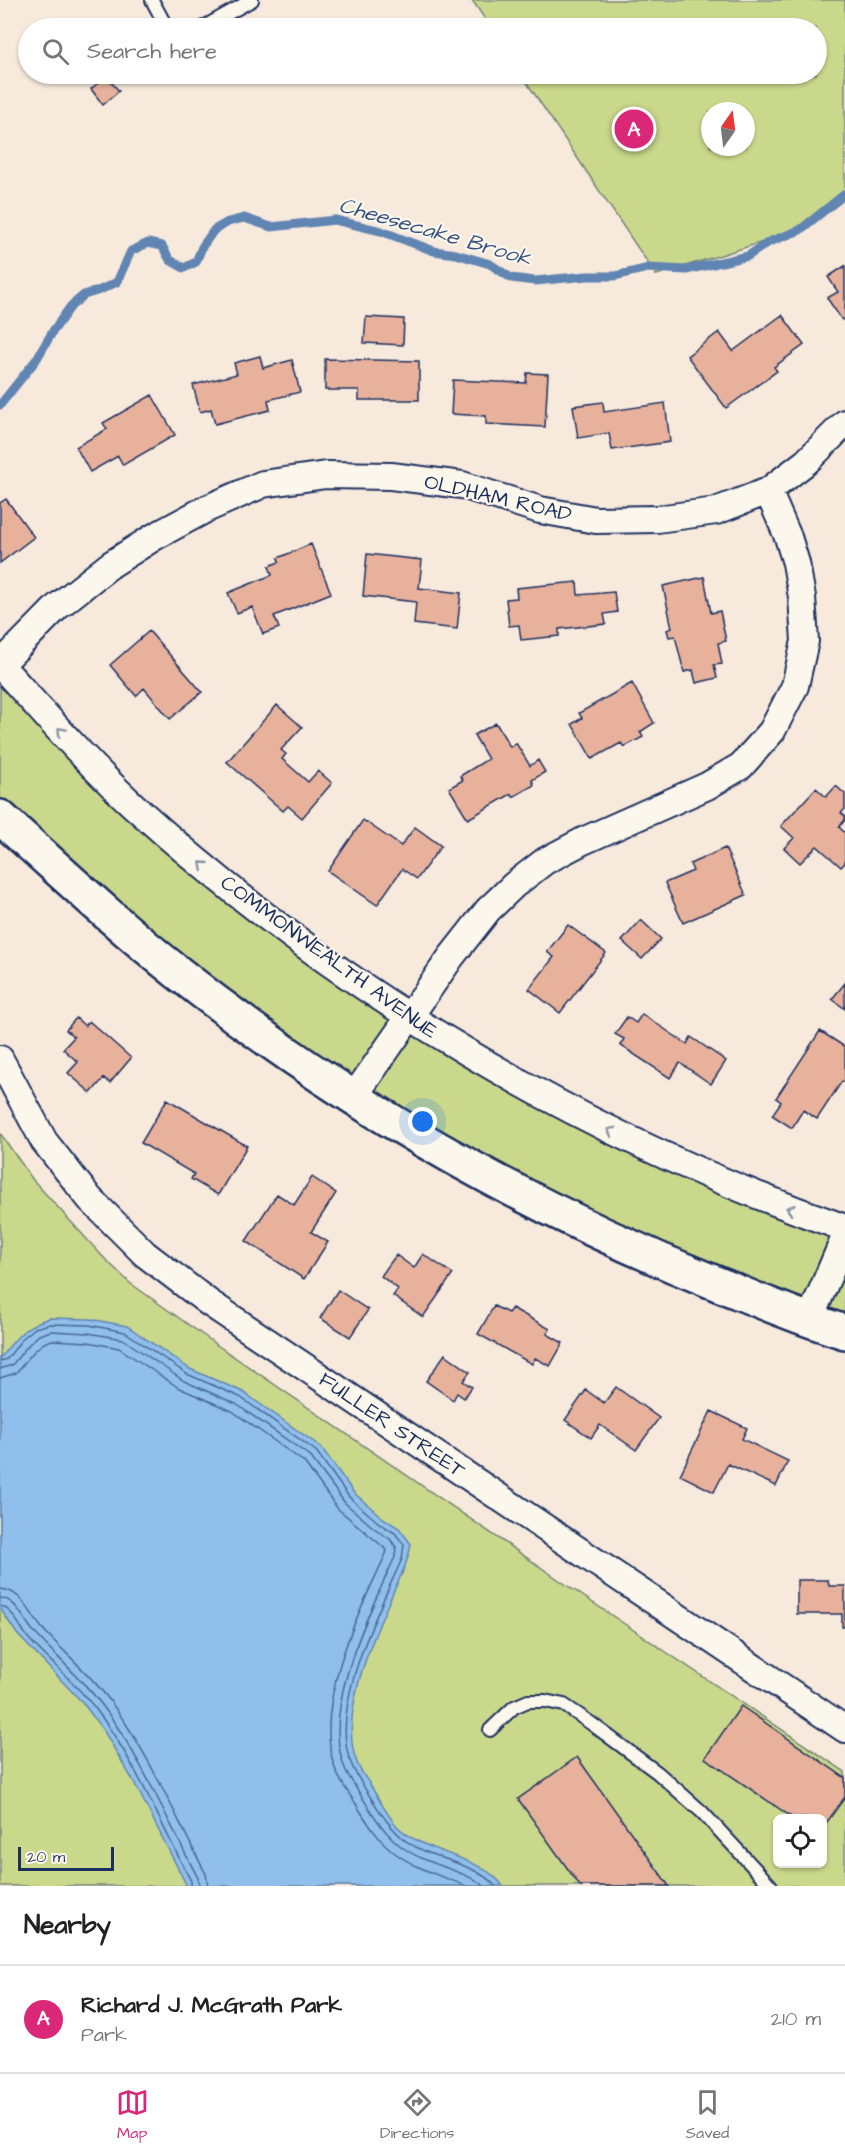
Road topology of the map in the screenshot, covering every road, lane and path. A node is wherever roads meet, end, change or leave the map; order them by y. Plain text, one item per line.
1 (152, 0) edge
2 (252, 0) edge
3 (162, 18) edge
4 (220, 18) edge
5 (845, 423) edge
6 (768, 491) junction
7 (0, 665) edge
8 (0, 817) edge
9 (409, 1018) junction
10 (0, 1059) edge
11 (353, 1098) junction
12 (845, 1228) edge
13 (845, 1237) edge
14 (808, 1321) junction
15 (845, 1332) edge
16 (845, 1729) edge
17 (490, 1730) dead end
18 (771, 1886) edge

1 - 3 lane
2 - 4 lane
5 - 6 street, OLDHAM ROAD
6 - 7 street, OLDHAM ROAD
6 - 9 street
9 -> 7 street, COMMONWEALTH AVENUE
8 - 11 main road
9 - 11 street
12 -> 9 street, COMMONWEALTH AVENUE
10 - 16 street, FULLER STREET
11 - 14 main road
13 - 14 street
14 - 15 main road
17 - 18 lane

